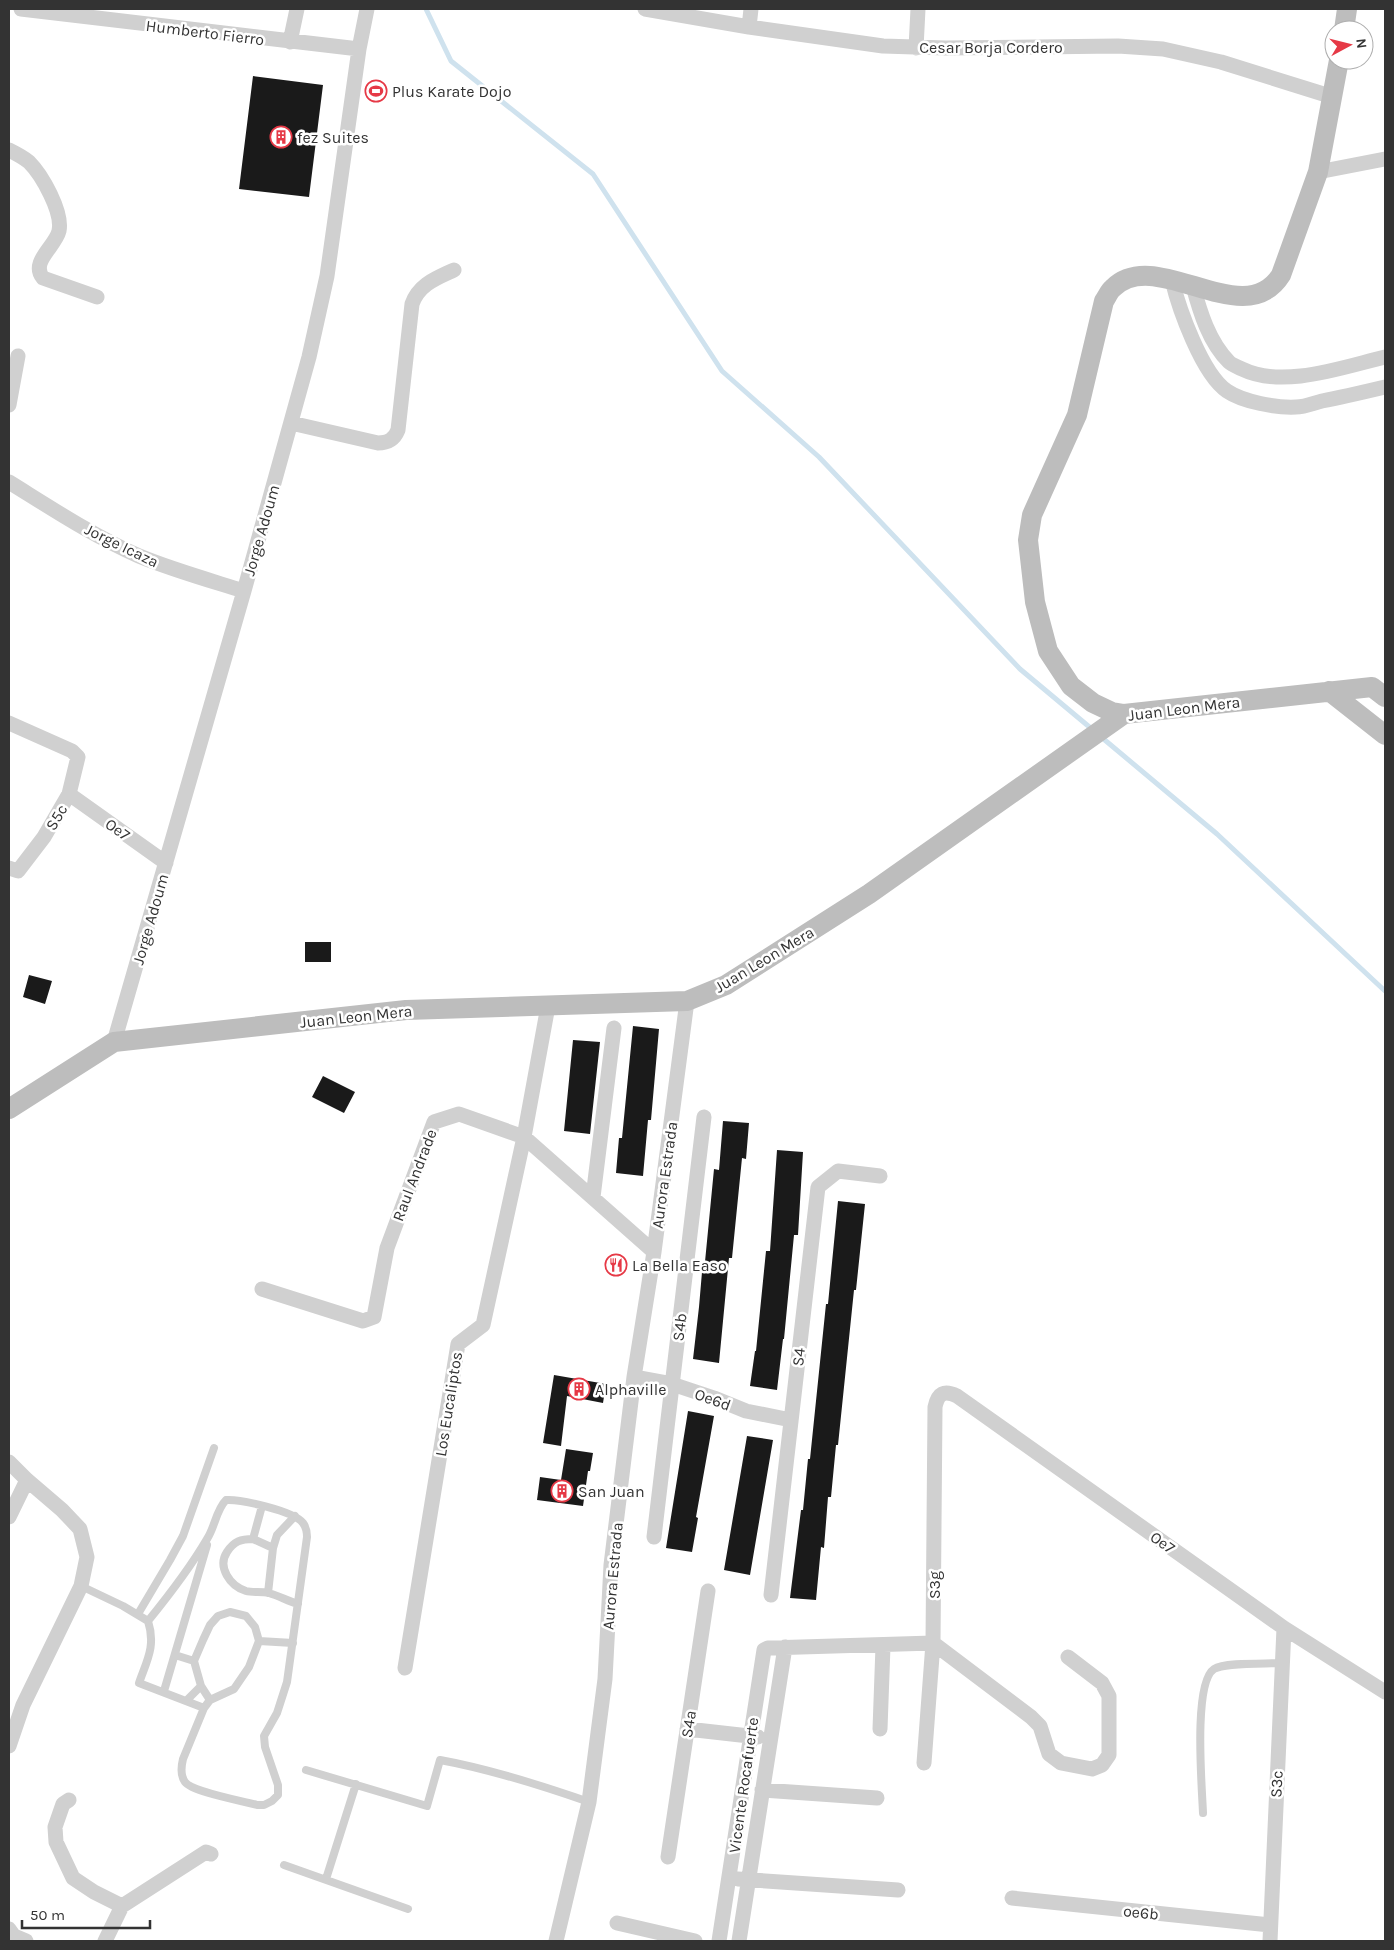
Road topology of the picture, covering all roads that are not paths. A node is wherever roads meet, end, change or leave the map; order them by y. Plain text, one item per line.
1 (21, 9) edge
2 (297, 9) edge
3 (367, 9) edge
4 (646, 9) edge
5 (751, 9) edge
6 (918, 9) edge
7 (38, 10) edge
8 (749, 27) junction
9 (290, 42) junction
10 (916, 48) junction
11 (359, 49) junction
12 (1337, 70) edge
13 (1333, 97) junction
14 (9, 150) edge
15 (1385, 159) edge
16 (1318, 172) junction
17 (454, 270) dead end
18 (1172, 280) junction
19 (1193, 286) junction
20 (97, 297) dead end
21 (18, 356) dead end
22 (1385, 357) edge
23 (1385, 387) edge
24 (9, 404) edge
25 (291, 424) junction
26 (9, 482) edge
27 (244, 592) junction
28 (1381, 690) edge
29 (1329, 691) junction
30 (1124, 714) junction
31 (9, 723) edge
32 (1385, 735) edge
33 (69, 794) junction
34 (166, 863) junction
35 (14, 869) edge
36 (687, 1001) junction
37 (548, 1006) junction
38 (614, 1028) dead end
39 (114, 1042) junction
40 (9, 1109) edge
41 (704, 1117) dead end
42 (524, 1137) junction
43 (880, 1176) dead end
44 (593, 1197) junction
45 (654, 1252) junction
46 (262, 1289) dead end
47 (634, 1377) junction
48 (672, 1384) junction
49 (942, 1394) joint
50 (791, 1420) junction
51 (214, 1448) dead end
52 (9, 1462) edge
53 (27, 1480) junction
54 (262, 1506) junction
55 (295, 1516) junction
56 (9, 1517) edge
57 (210, 1534) junction
58 (654, 1537) dead end
59 (253, 1539) junction
60 (273, 1548) junction
61 (81, 1586) junction
62 (708, 1591) dead end
63 (268, 1593) junction
64 (770, 1595) dead end
65 (298, 1604) junction
66 (138, 1614) junction
67 (148, 1621) junction
68 (1284, 1628) junction
69 (259, 1640) junction
70 (293, 1643) junction
71 (933, 1643) junction
72 (883, 1646) junction
73 (785, 1647) junction
74 (175, 1655) junction
75 (1068, 1657) dead end
76 (194, 1661) junction
77 (1282, 1663) junction
78 (405, 1668) dead end
79 (201, 1686) junction
80 (164, 1691) junction
81 (1385, 1692) edge
82 (210, 1700) junction
83 (186, 1701) junction
84 (204, 1708) junction
85 (880, 1729) dead end
86 (688, 1730) junction
87 (750, 1736) junction
88 (770, 1738) junction
89 (9, 1746) edge
90 (924, 1763) dead end
91 (306, 1770) dead end
92 (356, 1784) junction
93 (762, 1790) junction
94 (877, 1798) dead end
95 (69, 1800) dead end
96 (589, 1802) junction
97 (1203, 1813) dead end
98 (212, 1854) dead end
99 (668, 1856) dead end
100 (284, 1865) dead end
101 (729, 1878) junction
102 (326, 1879) junction
103 (748, 1880) junction
104 (898, 1890) dead end
105 (1012, 1898) dead end
106 (122, 1906) junction
107 (408, 1909) dead end
108 (617, 1923) dead end
109 (1270, 1925) junction
110 (9, 1929) edge
111 (26, 1941) edge
112 (105, 1941) edge
113 (556, 1941) edge
114 (695, 1941) edge
115 (719, 1941) edge
116 (738, 1941) edge
117 (1270, 1941) edge

1 - 7 street, Humberto Fierro
2 - 9 street
3 - 11 street, Jorge Adoum
4 - 8 street, Cesar Borja Cordero
5 - 8 street
6 - 10 street
7 - 9 street, Humberto Fierro
8 - 10 street, Cesar Borja Cordero
9 - 11 street, Humberto Fierro
10 - 13 street, Cesar Borja Cordero
11 - 25 street, Jorge Adoum
12 - 13 street
13 - 16 street
14 - 20 street
15 - 16 street
16 - 19 street
17 - 25 street
18 - 19 street
18 - 23 street
18 - 30 street
19 - 22 street
21 - 24 street
25 - 27 street, Jorge Adoum
26 - 27 street, Jorge Icaza
27 - 34 street, Jorge Adoum
28 - 29 street, Juan Leon Mera
29 - 30 street, Juan Leon Mera
29 - 32 street
30 - 36 street, Juan Leon Mera
31 - 33 street, S5c
33 - 34 street, Oe7
33 - 35 street, S5c
34 - 39 street, Jorge Adoum
36 - 37 street, Juan Leon Mera
36 - 45 street, Aurora Estrada
37 - 39 street, Juan Leon Mera
37 - 42 street, Los Eucaliptos
38 - 44 street
39 - 40 street, Juan Leon Mera
41 - 48 street, S4b
42 - 44 street, Raul Andrade
42 - 46 street, Raul Andrade
42 - 78 street, Los Eucaliptos
43 - 50 street, S4
44 - 45 street, Raul Andrade
45 - 47 street, Aurora Estrada
47 - 48 street, Oe6d
47 - 96 street, Aurora Estrada
48 - 50 street, Oe6d
48 - 58 street, S4b
49 - 68 street, Oe7
49 - 71 street, S3g
50 - 64 street, S4
51 - 66 lane
52 - 53 street
53 - 56 street
53 - 61 street
54 - 55 lane
54 - 57 lane
54 - 59 lane
55 - 60 lane
55 - 65 lane
57 - 67 lane
57 - 74 lane
59 - 60 lane
59 - 63 lane
60 - 63 lane
61 - 66 lane
61 - 89 street
62 - 86 street, S4a
63 - 65 lane
65 - 70 lane
66 - 67 lane
67 - 80 lane
68 - 77 street, S3c
68 - 81 street, Oe7
69 - 70 lane
69 - 76 lane
69 - 82 lane
70 - 84 lane
71 - 72 street, Vicente Rocafuerte
71 - 75 street
71 - 90 street, S3g
72 - 73 street, Vicente Rocafuerte
72 - 85 street
73 - 87 street, Vicente Rocafuerte
73 - 88 street, Vicente Rocafuerte
74 - 76 lane
74 - 80 lane
76 - 79 lane
77 - 97 lane
77 - 109 street, S3c
79 - 82 lane
79 - 83 lane
80 - 83 lane
82 - 84 lane
83 - 84 lane
86 - 87 street
86 - 99 street, S4a
87 - 88 street
87 - 101 street, Vicente Rocafuerte
88 - 93 street, Vicente Rocafuerte
91 - 92 lane
92 - 96 lane
92 - 102 lane
93 - 94 street
93 - 103 street, Vicente Rocafuerte
95 - 106 street
96 - 113 street, Aurora Estrada
98 - 106 street
100 - 102 lane
101 - 103 street
101 - 115 street, Vicente Rocafuerte
102 - 107 lane
103 - 104 street
103 - 116 street, Vicente Rocafuerte
105 - 109 street, oe6b
106 - 112 street
108 - 114 street
109 - 117 street, S3c
110 - 111 street

